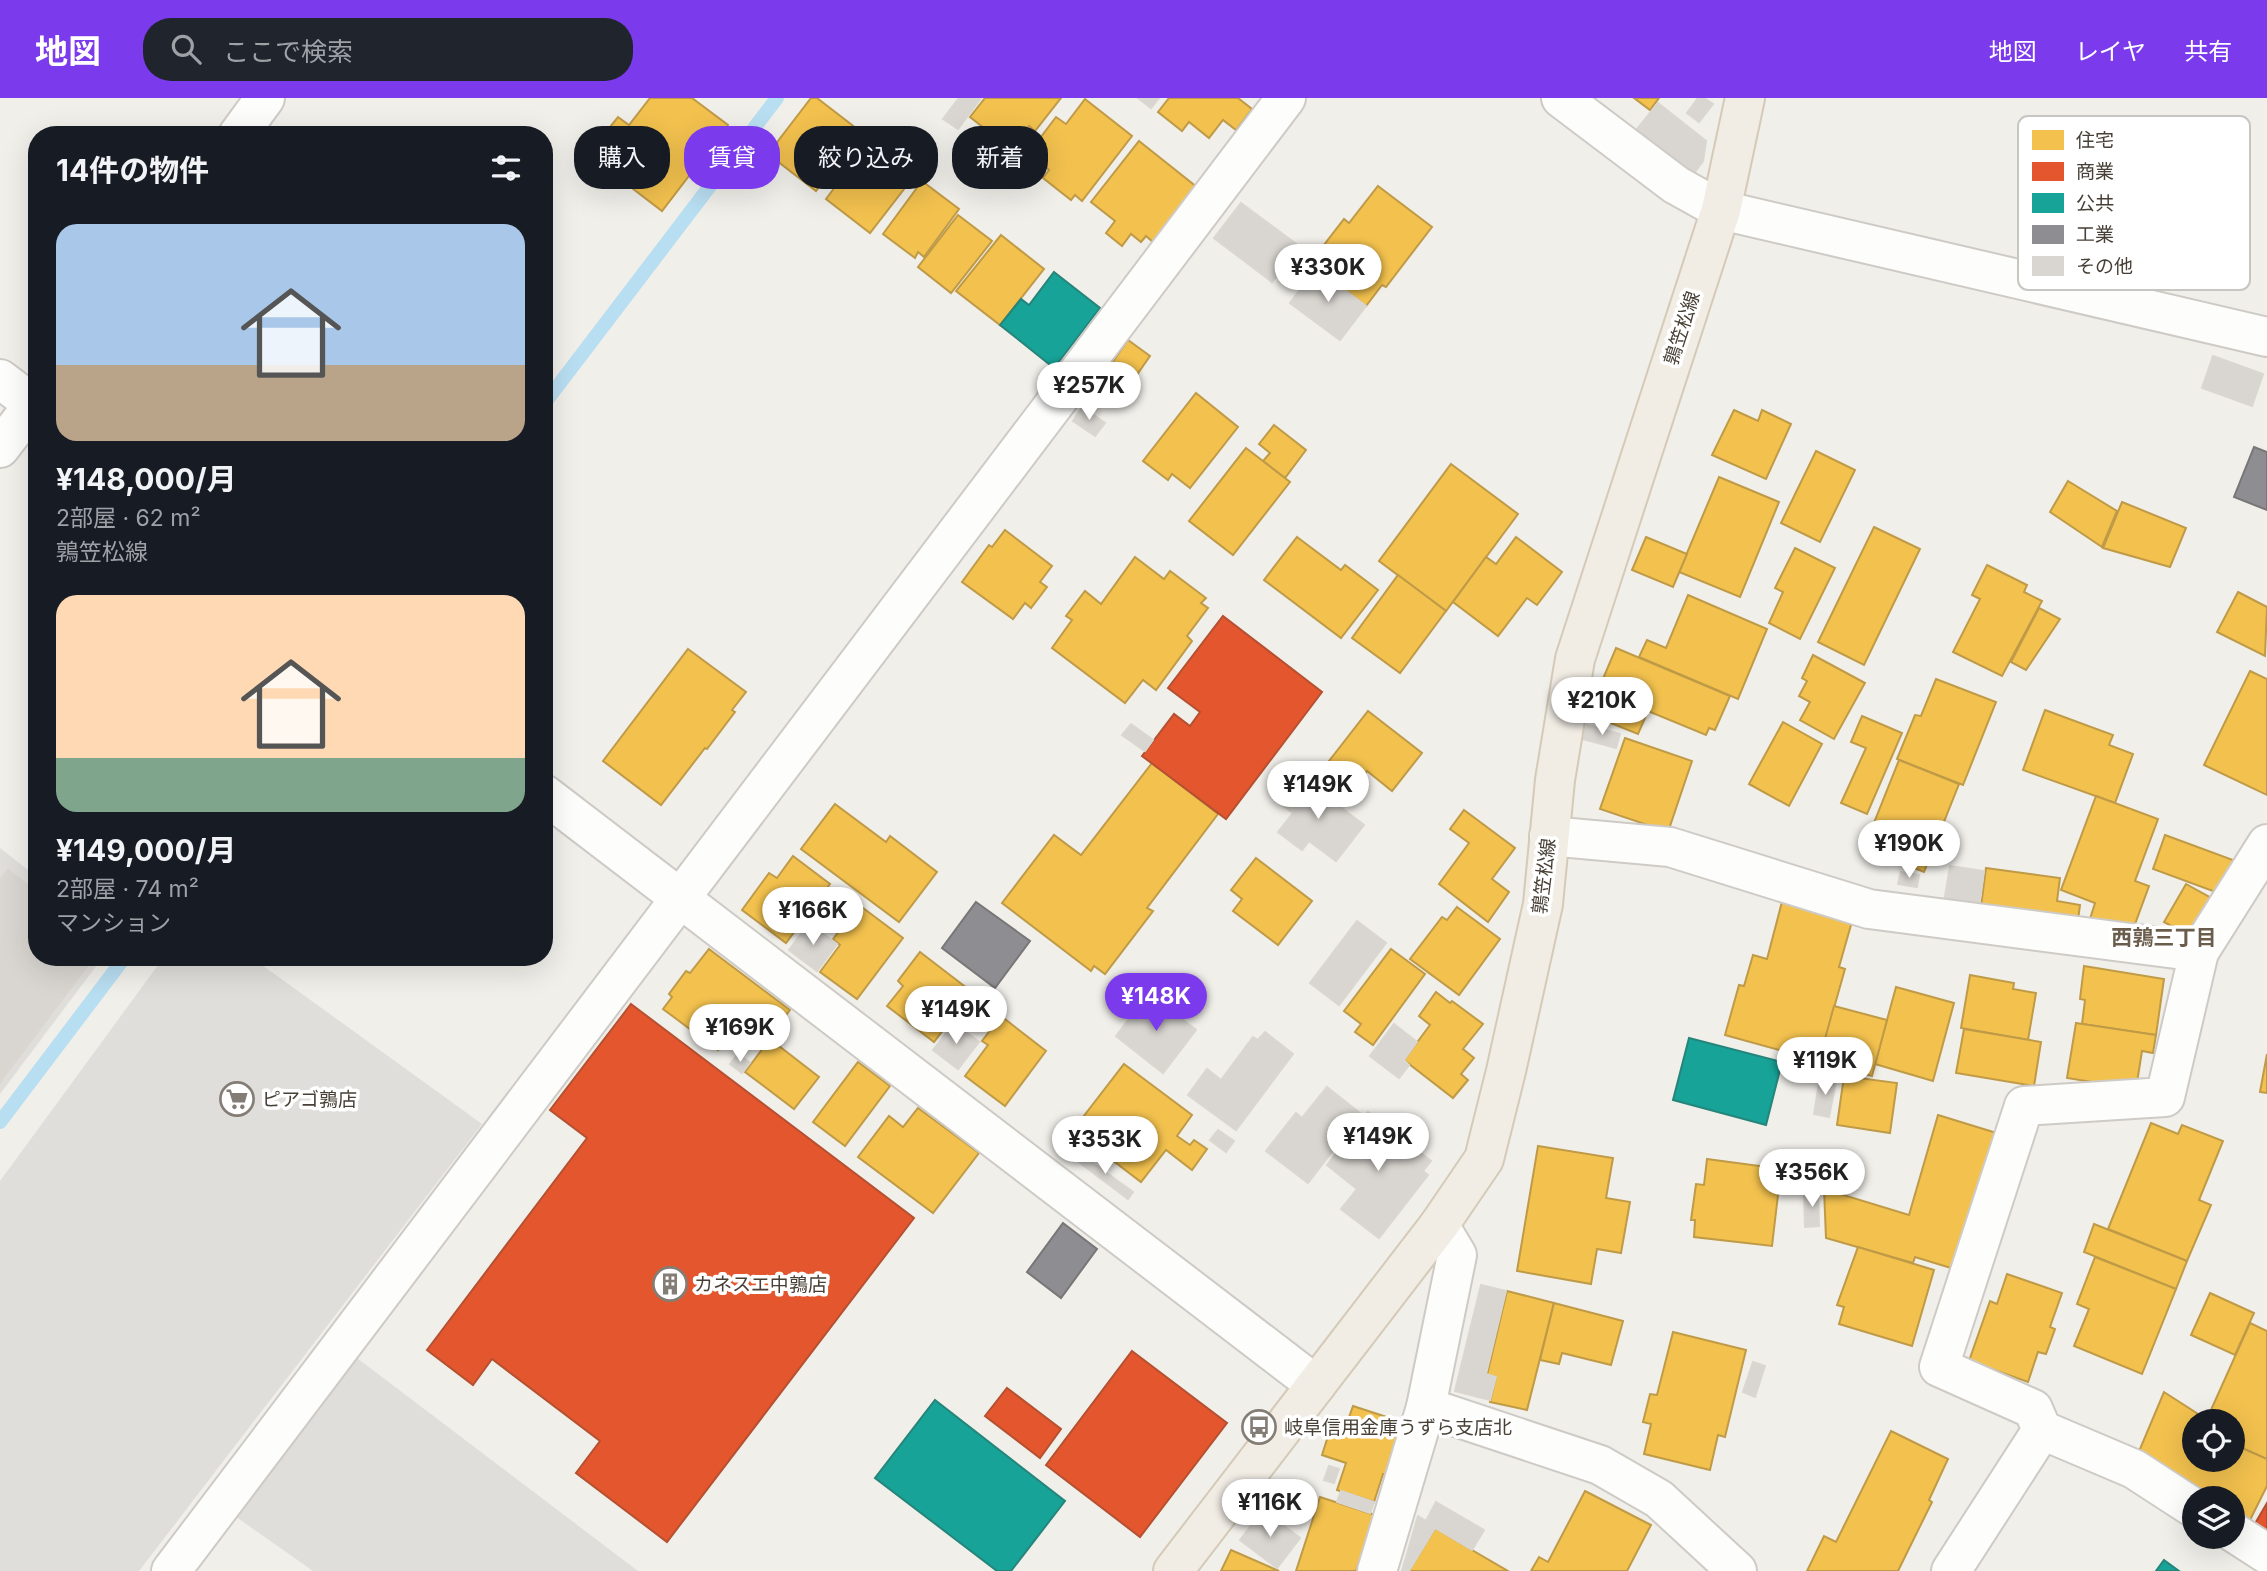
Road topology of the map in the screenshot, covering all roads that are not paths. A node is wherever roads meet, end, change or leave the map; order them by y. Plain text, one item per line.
1 (265, 98) edge
2 (1286, 98) edge
3 (1561, 98) edge
4 (1745, 98) edge
5 (245, 126) edge
6 (1721, 211) junction
7 (2018, 281) edge
8 (2057, 290) edge
9 (2267, 337) edge
10 (0, 379) edge
11 (28, 398) edge
12 (28, 414) edge
13 (0, 448) edge
14 (553, 801) edge
15 (1549, 836) junction
16 (2267, 844) edge
17 (679, 897) junction
18 (2199, 952) junction
19 (1439, 1225) junction
20 (1316, 1385) junction
21 (1426, 1407) junction
22 (2042, 1430) junction
23 (2182, 1499) edge
24 (2245, 1540) edge
25 (2267, 1554) edge
26 (172, 1571) edge
27 (1173, 1571) edge
28 (1377, 1571) edge
29 (1738, 1571) edge
30 (1951, 1571) edge

1 - 5 street
2 - 17 street
3 - 6 street
4 - 6 main road, 鶉笠松線
6 - 7 street
6 - 15 main road, 鶉笠松線
8 - 9 street
10 - 11 street
12 - 13 street
14 - 17 street
15 - 18 street
15 - 19 main road, 鶉笠松線
16 - 18 street
17 - 20 street
17 - 26 street
18 - 22 street
19 - 20 main road, 鶉笠松線
19 - 21 street
20 - 27 main road, 鶉笠松線
21 - 28 street
21 - 29 street
22 - 23 street
22 - 30 street
24 - 25 street

